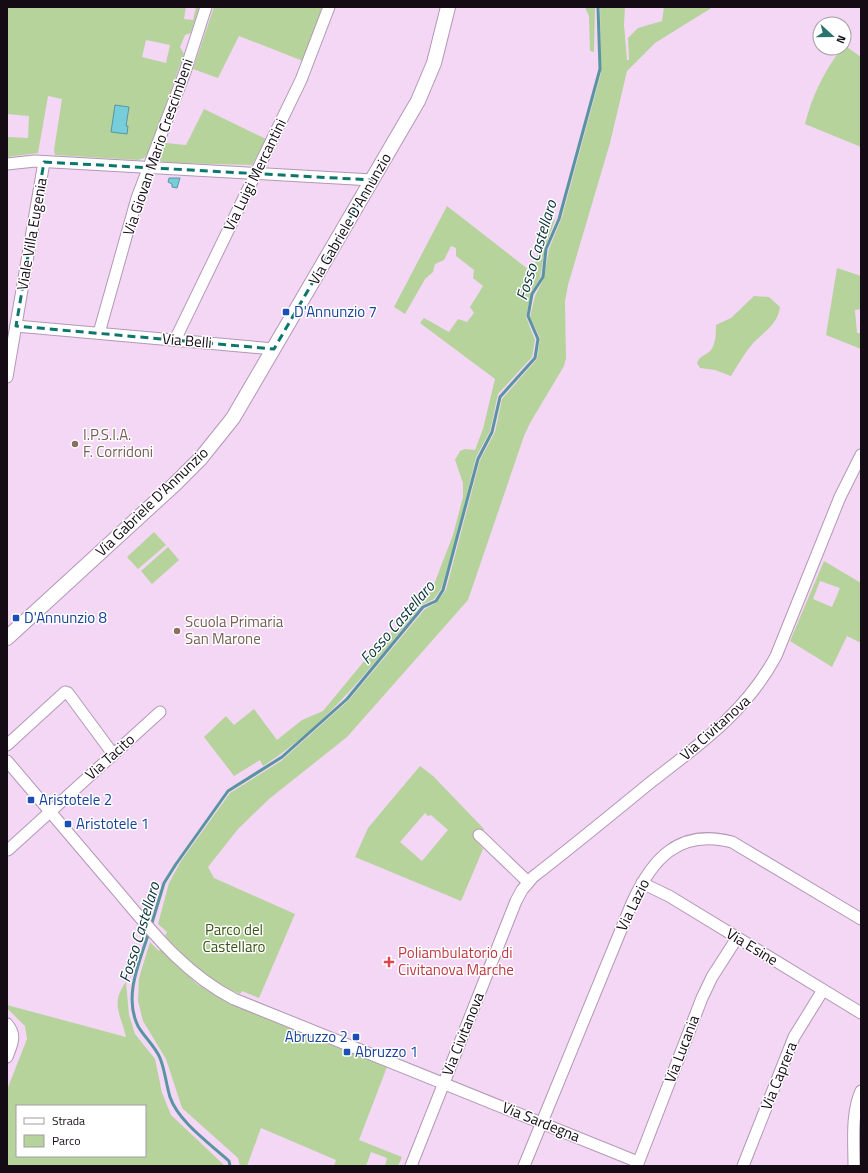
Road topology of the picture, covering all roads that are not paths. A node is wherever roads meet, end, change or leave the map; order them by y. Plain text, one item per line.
1 (206, 7) edge
2 (329, 7) edge
3 (448, 7) edge
4 (44, 162) junction
5 (7, 164) edge
6 (148, 167) junction
7 (256, 173) junction
8 (372, 180) junction
9 (16, 326) junction
10 (99, 333) junction
11 (175, 340) junction
12 (274, 349) junction
13 (7, 377) edge
14 (861, 455) edge
15 (7, 638) edge
16 (160, 712) dead end
17 (7, 745) edge
18 (113, 754) junction
19 (7, 761) edge
20 (50, 812) junction
21 (479, 835) dead end
22 (8, 850) edge
23 (528, 882) junction
24 (642, 883) junction
25 (861, 919) edge
26 (737, 938) junction
27 (823, 990) junction
28 (861, 1013) edge
29 (7, 1024) edge
30 (7, 1057) edge
31 (444, 1083) junction
32 (861, 1091) edge
33 (542, 1122) junction
34 (637, 1164) edge
35 (411, 1166) edge
36 (524, 1166) edge
37 (743, 1166) edge
38 (854, 1166) edge

1 - 6 street, Via Giovan Mario Crescimbeni
2 - 7 street, Via Luigi Mercantini
3 - 8 main road, Via Gabriele D'Annunzio
4 - 5 street
4 - 6 street
4 - 9 street, Viale Villa Eugenia
6 - 7 street
6 - 10 street, Via Giovan Mario Crescimbeni
7 - 8 street
7 - 11 street, Via Luigi Mercantini
8 - 12 main road, Via Gabriele D'Annunzio
9 - 10 street, Via Belli
9 - 13 street, Viale Villa Eugenia
10 - 11 street, Via Belli
11 - 12 street, Via Belli
12 - 15 main road, Via Gabriele D'Annunzio
14 - 23 street, Via Civitanova
16 - 18 street, Via Tacito
17 - 18 street
18 - 20 street, Via Tacito
19 - 20 street, Via Sardegna
20 - 22 street, Via Tacito
20 - 31 street, Via Sardegna
21 - 23 street
23 - 31 street, Via Civitanova
24 - 25 street, Via Lazio
24 - 26 street, Via Esine
24 - 33 street, Via Lazio
26 - 27 street, Via Esine
26 - 34 street, Via Lucania
27 - 28 street, Via Esine
27 - 37 street, Via Caprera
29 - 30 street
31 - 33 street, Via Sardegna
31 - 35 street, Via Civitanova
32 - 38 street
33 - 34 street, Via Sardegna
33 - 36 street, Via Lazio

